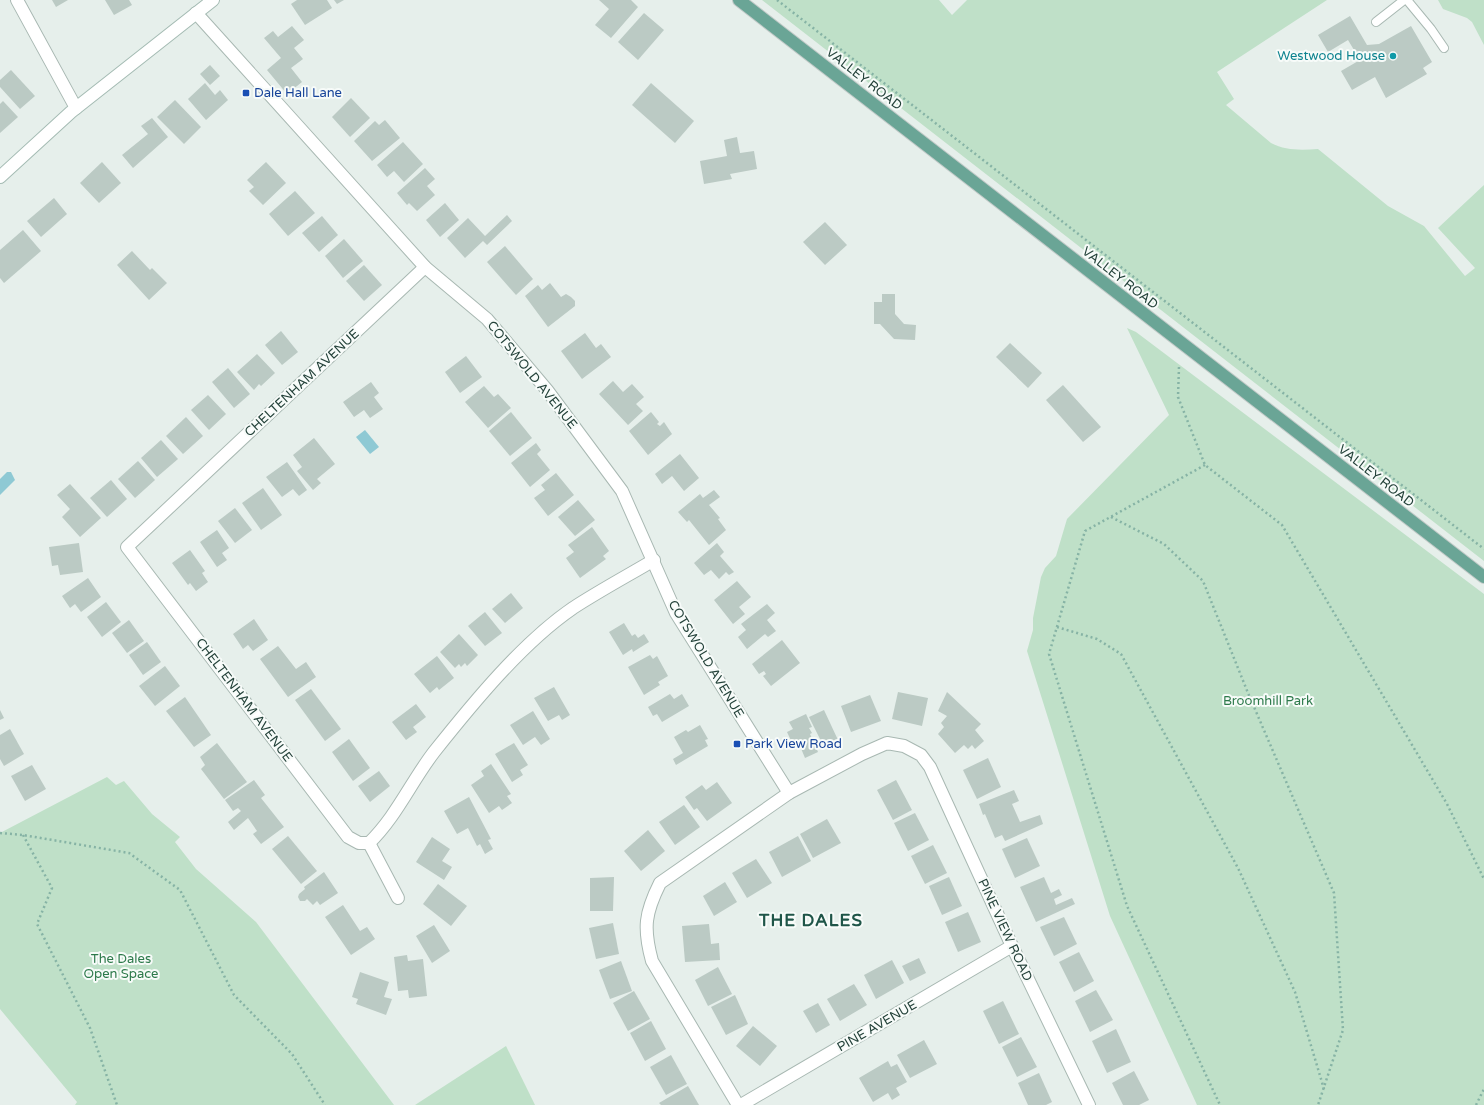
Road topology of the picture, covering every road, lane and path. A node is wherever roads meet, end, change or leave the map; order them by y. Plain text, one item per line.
1 (17, 0) edge
2 (213, 0) edge
3 (739, 0) edge
4 (777, 0) edge
5 (1406, 0) edge
6 (196, 13) junction
7 (1376, 22) dead end
8 (1444, 48) dead end
9 (76, 108) junction
10 (0, 177) edge
11 (425, 267) junction
12 (1179, 367) dead end
13 (1205, 465) junction
14 (1111, 517) junction
15 (1484, 549) edge
16 (654, 560) junction
17 (1484, 577) edge
18 (1057, 627) junction
19 (789, 793) junction
20 (0, 833) edge
21 (23, 835) junction
22 (369, 843) junction
23 (1484, 879) edge
24 (398, 898) dead end
25 (1012, 946) junction
26 (1324, 1089) junction
27 (1484, 1089) edge
28 (117, 1105) edge
29 (325, 1105) edge
30 (738, 1105) edge
31 (741, 1105) edge
32 (1089, 1105) edge
33 (1220, 1105) edge
34 (1318, 1105) edge
35 (1476, 1105) edge

1 - 9 street
2 - 6 street
3 - 17 main road, VALLEY ROAD
4 - 15 path
5 - 7 lane
5 - 8 lane
6 - 9 street
6 - 11 street, COTSWOLD AVENUE
9 - 10 street
11 - 16 street, COTSWOLD AVENUE
11 - 22 street, CHELTENHAM AVENUE
12 - 13 path
13 - 14 path
13 - 23 path
14 - 18 path
14 - 26 path
16 - 19 street, COTSWOLD AVENUE
16 - 22 street
18 - 26 path
18 - 33 path
19 - 25 street, PINE VIEW ROAD
19 - 30 street
20 - 21 path
21 - 28 path
21 - 29 path
22 - 24 street
25 - 31 street, PINE AVENUE
25 - 32 street, PINE VIEW ROAD
26 - 34 path
27 - 35 path

